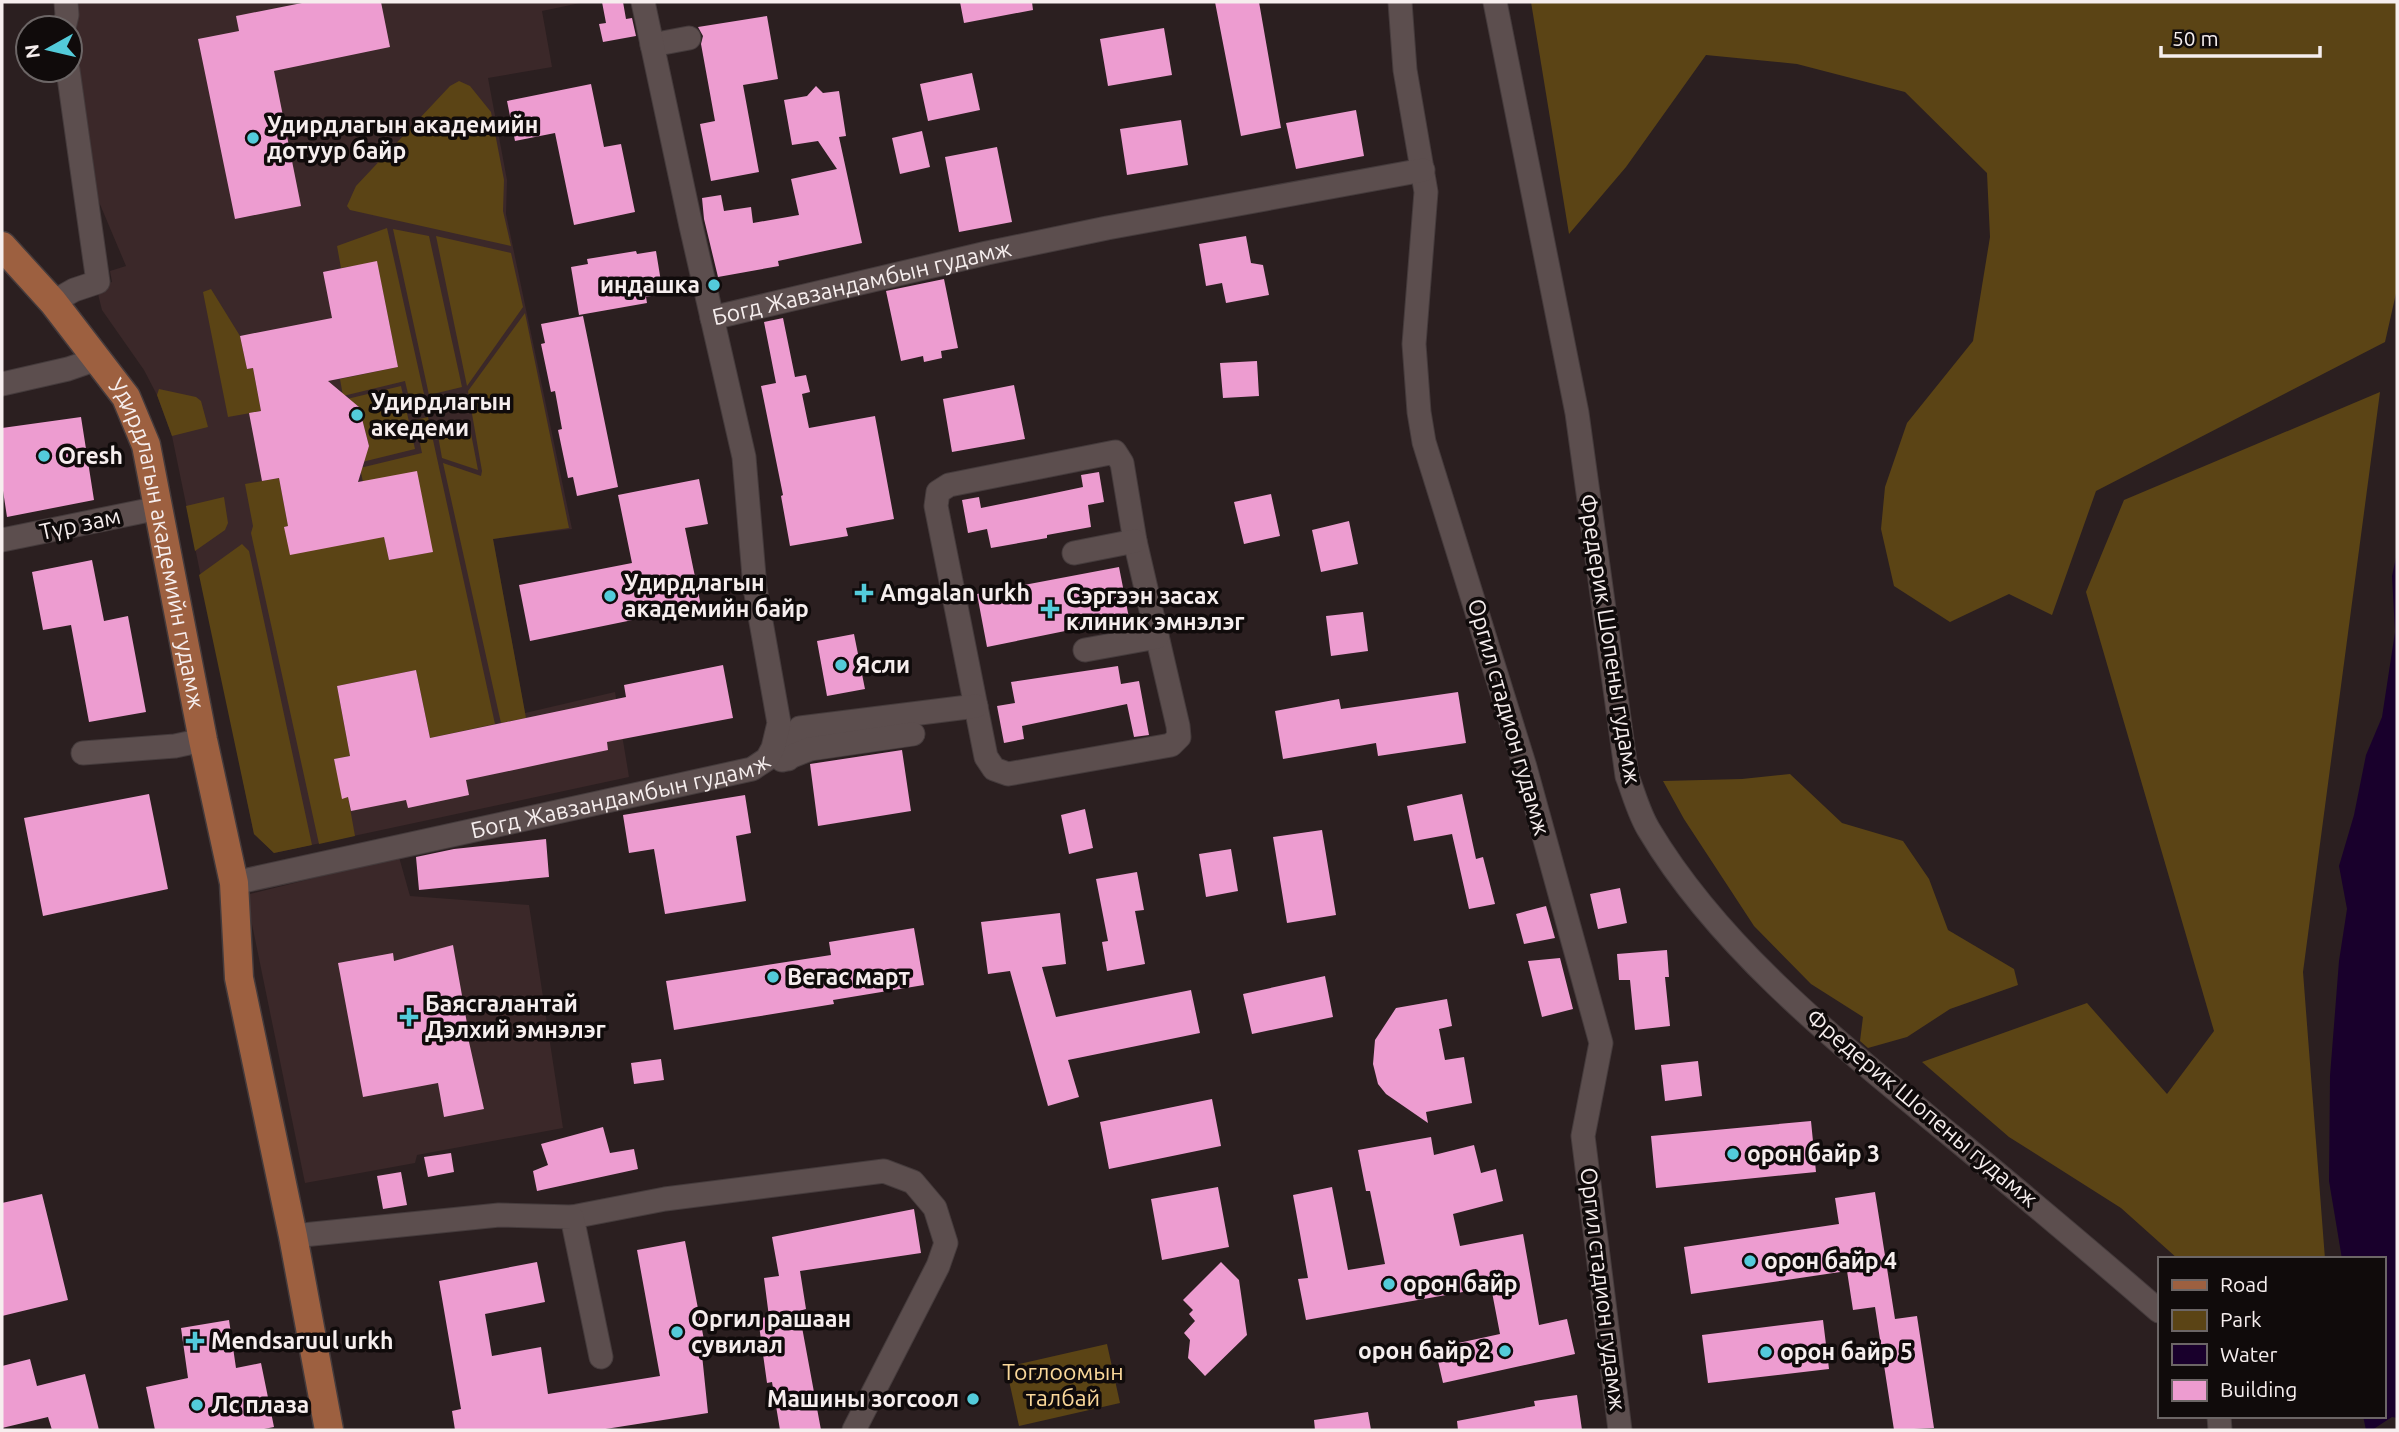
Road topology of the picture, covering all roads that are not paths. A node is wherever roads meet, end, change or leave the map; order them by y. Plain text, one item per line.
1 (643, 2) edge
2 (1400, 2) edge
3 (1495, 2) edge
4 (689, 38) dead end
5 (652, 45) junction
6 (70, 84) edge
7 (1423, 170) junction
8 (2, 246) edge
9 (52, 303) junction
10 (712, 318) junction
11 (97, 359) junction
12 (2, 384) edge
13 (159, 508) junction
14 (2, 540) edge
15 (1135, 541) junction
16 (1074, 553) dead end
17 (1157, 637) junction
18 (1085, 650) dead end
19 (976, 706) junction
20 (914, 734) dead end
21 (203, 740) junction
22 (82, 753) dead end
23 (788, 759) junction
24 (752, 769) junction
25 (234, 883) junction
26 (572, 1217) junction
27 (293, 1236) junction
28 (2158, 1310) edge
29 (601, 1357) dead end
30 (329, 1430) edge
31 (854, 1430) edge
32 (1620, 1430) edge

1 - 5 street
2 - 7 street, Оргил стадион гудамж
3 - 28 street, Фредерик Шопены гудамж
4 - 5 street
5 - 10 street
6 - 9 street
7 - 10 street, Богд Жавзандамбын гудамж
7 - 32 street, Оргил стадион гудамж
8 - 9 main road, Удирдлагын академийн гудамж
9 - 11 main road, Удирдлагын академийн гудамж
10 - 24 street, Богд Жавзандамбын гудамж
11 - 12 street
11 - 13 main road, Удирдлагын академийн гудамж
13 - 14 street, Түр зам
13 - 21 main road, Удирдлагын академийн гудамж
15 - 16 street
15 - 17 street
15 - 19 street
17 - 18 street
17 - 19 street
19 - 23 street
20 - 23 street
21 - 22 street
21 - 25 main road, Удирдлагын академийн гудамж
23 - 24 street
24 - 25 street, Богд Жавзандамбын гудамж
25 - 27 main road
26 - 27 street
26 - 29 street
26 - 31 street
27 - 30 main road

